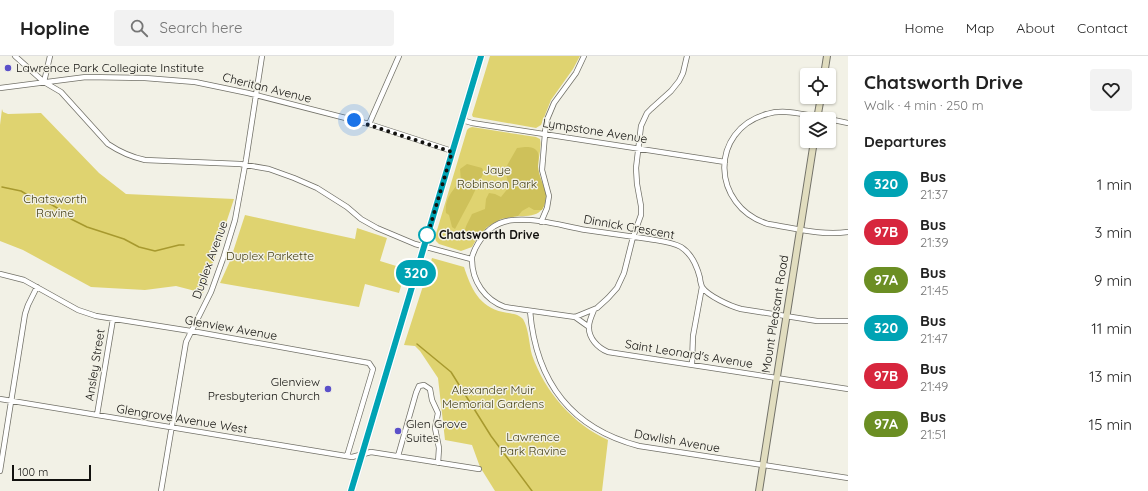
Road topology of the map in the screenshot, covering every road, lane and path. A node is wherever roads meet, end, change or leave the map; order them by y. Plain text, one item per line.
1 (14, 56) edge
2 (50, 56) edge
3 (262, 56) edge
4 (399, 56) edge
5 (481, 56) edge
6 (584, 56) edge
7 (687, 56) edge
8 (827, 56) edge
9 (831, 56) edge
10 (826, 66) joint
11 (44, 82) junction
12 (0, 88) edge
13 (256, 95) junction
14 (800, 115) edge
15 (462, 120) junction
16 (836, 121) edge
17 (848, 123) edge
18 (369, 124) junction
19 (545, 134) junction
20 (813, 148) edge
21 (638, 149) junction
22 (452, 152) junction
23 (725, 162) junction
24 (245, 165) junction
25 (541, 222) junction
26 (799, 229) junction
27 (848, 232) edge
28 (633, 237) junction
29 (424, 247) junction
30 (471, 259) junction
31 (0, 274) edge
32 (37, 287) junction
33 (702, 287) junction
34 (594, 310) junction
35 (530, 311) junction
36 (786, 316) junction
37 (575, 317) junction
38 (113, 319) junction
39 (848, 321) edge
40 (589, 327) junction
41 (191, 331) junction
42 (692, 364) junction
43 (777, 378) junction
44 (848, 389) edge
45 (0, 400) edge
46 (11, 401) junction
47 (96, 415) junction
48 (171, 427) junction
49 (361, 455) junction
50 (347, 456) junction
51 (398, 456) junction
52 (438, 463) junction
53 (763, 465) junction
54 (479, 469) dead end
55 (0, 471) edge
56 (848, 478) edge
57 (161, 491) edge
58 (350, 491) edge
59 (759, 491) edge

1 - 11 street
2 - 11 street
3 - 13 street, Duplex Avenue
4 - 18 street
5 - 15 main road
6 - 19 street
7 - 21 street
8 - 10 main road
9 - 10 main road
11 - 12 street, Cheritan Avenue
11 - 13 street, Cheritan Avenue
11 - 24 street
13 - 18 street, Cheritan Avenue
13 - 24 street, Duplex Avenue
14 - 23 street
15 - 19 street, Lympstone Avenue
15 - 22 main road
16 - 17 street
18 - 22 street, Cheritan Avenue
19 - 21 street, Lympstone Avenue
19 - 25 street
20 - 26 main road, Mount Pleasant Road
21 - 23 street, Lympstone Avenue
21 - 28 street
22 - 29 main road
23 - 26 street
24 - 29 street
24 - 41 street, Duplex Avenue
25 - 28 street, Dinnick Crescent
25 - 30 street, Dinnick Crescent
26 - 27 street
26 - 36 main road, Mount Pleasant Road
28 - 33 street, Dinnick Crescent
28 - 34 street
29 - 30 street
29 - 49 main road
30 - 35 street
31 - 32 street, Glenview Avenue
32 - 38 street, Glenview Avenue
32 - 46 street
33 - 36 street
33 - 42 street
34 - 37 street
34 - 40 street
35 - 37 street
35 - 53 street, Dawlish Avenue
36 - 39 street
36 - 43 main road, Mount Pleasant Road
37 - 40 street, Saint Leonard's Avenue
38 - 41 street, Glenview Avenue
38 - 47 street, Ansley Street
40 - 42 street, Saint Leonard's Avenue
41 - 48 street, Duplex Avenue
41 - 50 street, Glenview Avenue
42 - 43 street, Saint Leonard's Avenue
43 - 44 street, Saint Leonard's Avenue
43 - 53 main road, Mount Pleasant Road
45 - 46 street, Glengrove Avenue West
46 - 47 street, Glengrove Avenue West
46 - 55 street
47 - 48 street, Glengrove Avenue West
48 - 50 street, Glengrove Avenue West
48 - 57 street, Duplex Avenue
49 - 50 street, Glengrove Avenue West
49 - 51 street, Glengrove Avenue West
49 - 58 main road
51 - 52 street, Glengrove Avenue West
51 - 52 street
52 - 54 street, Glengrove Avenue West
53 - 56 street, Dawlish Avenue
53 - 59 main road, Mount Pleasant Road

